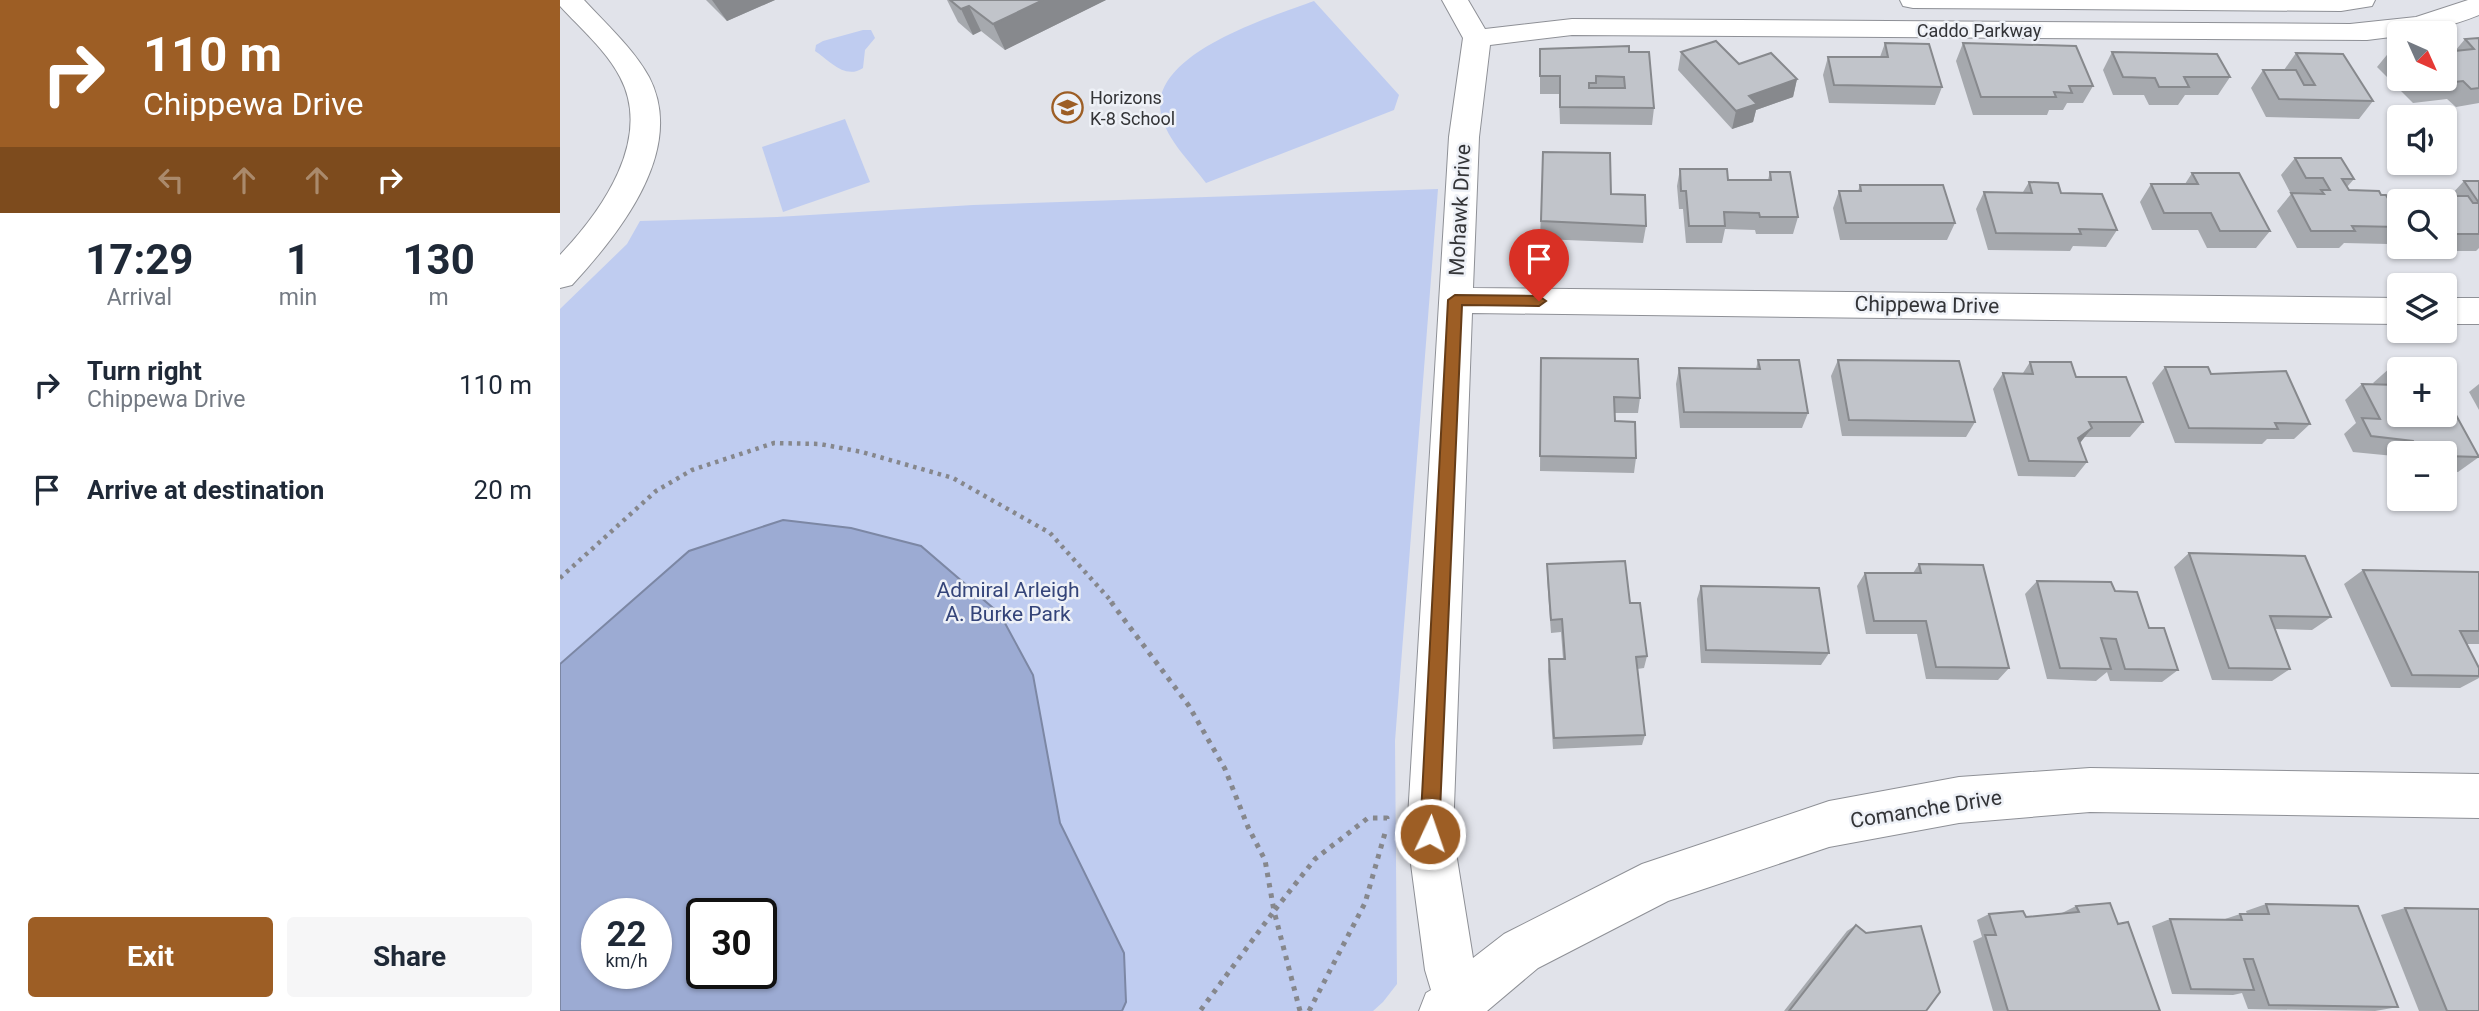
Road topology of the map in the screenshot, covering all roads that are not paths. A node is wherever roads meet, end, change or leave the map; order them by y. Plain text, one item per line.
1 (569, 0) edge
2 (1455, 0) edge
3 (1913, 0) edge
4 (2362, 0) edge
5 (2479, 5) edge
6 (1477, 38) junction
7 (560, 276) edge
8 (1455, 300) junction
9 (2387, 311) edge
10 (2457, 311) edge
11 (2479, 312) edge
12 (2479, 796) edge
13 (1454, 1007) edge

1 - 7 street
2 - 6 street
3 - 4 street, Caddo Parkway
5 - 6 street, Caddo Parkway
6 - 8 street, Mohawk Drive
8 - 9 street, Chippewa Drive
8 - 13 street, Mohawk Drive
10 - 11 street
12 - 13 street, Comanche Drive

